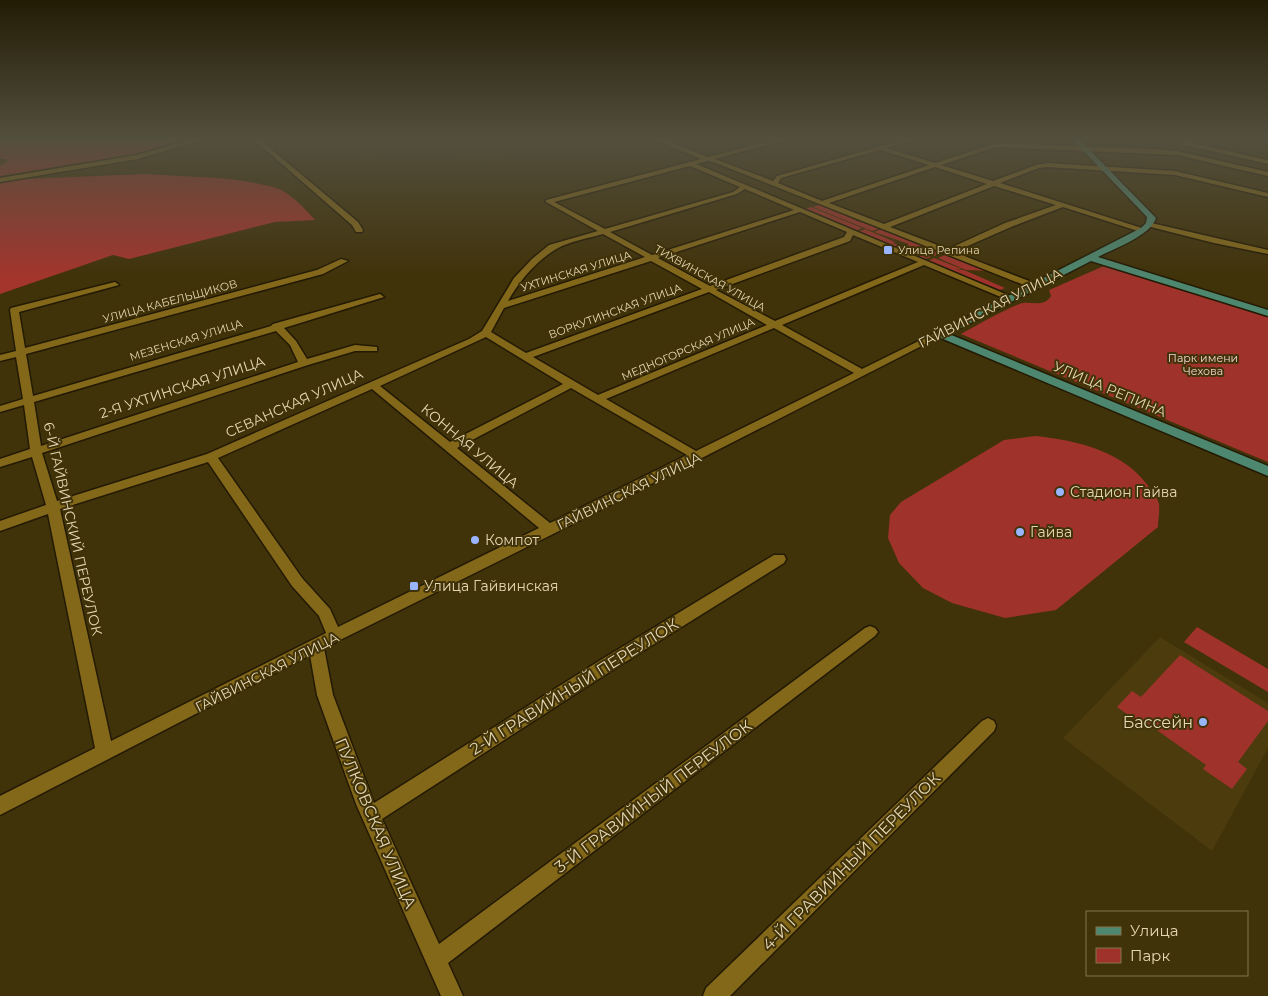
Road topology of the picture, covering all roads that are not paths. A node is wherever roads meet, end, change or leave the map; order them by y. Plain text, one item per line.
1 (309, 184) edge
2 (611, 184) edge
3 (739, 184) edge
4 (775, 184) edge
5 (879, 184) edge
6 (989, 184) edge
7 (998, 184) edge
8 (1119, 184) edge
9 (1224, 184) edge
10 (1255, 186) dead end
11 (743, 188) dead end
12 (1248, 190) junction
13 (1268, 195) edge
14 (822, 203) junction
15 (1062, 205) junction
16 (800, 210) junction
17 (886, 226) dead end
18 (1147, 227) junction
19 (359, 230) dead end
20 (604, 231) junction
21 (850, 234) dead end
22 (559, 244) junction
23 (544, 249) dead end
24 (948, 252) junction
25 (1268, 252) edge
26 (1091, 258) junction
27 (652, 259) junction
28 (344, 261) dead end
29 (924, 262) junction
30 (115, 285) dead end
31 (1034, 286) junction
32 (708, 290) junction
33 (380, 297) dead end
34 (1011, 298) junction
35 (502, 306) junction
36 (1268, 313) edge
37 (774, 325) junction
38 (276, 326) junction
39 (486, 333) junction
40 (940, 334) junction
41 (374, 349) dead end
42 (21, 352) junction
43 (526, 356) junction
44 (0, 358) edge
45 (304, 363) junction
46 (862, 374) junction
47 (372, 384) junction
48 (571, 384) junction
49 (598, 399) junction
50 (28, 400) junction
51 (0, 409) edge
52 (448, 448) junction
53 (36, 451) junction
54 (697, 456) junction
55 (212, 457) junction
56 (0, 463) edge
57 (1268, 471) edge
58 (53, 507) junction
59 (0, 526) edge
60 (550, 530) junction
61 (779, 559) dead end
62 (870, 632) dead end
63 (335, 637) junction
64 (316, 646) junction
65 (988, 726) dead end
66 (106, 753) junction
67 (0, 806) edge
68 (370, 816) junction
69 (435, 960) junction
70 (452, 996) edge
71 (714, 996) edge

1 - 19 street
2 - 20 street, ТИХВИНСКАЯ УЛИЦА
3 - 16 street
4 - 14 street
5 - 14 street
6 - 17 street
7 - 15 street
8 - 18 main road
9 - 12 street
10 - 12 street
11 - 20 street
12 - 13 street
14 - 24 street
15 - 18 street
15 - 24 street
16 - 27 street, УХТИНСКАЯ УЛИЦА
16 - 29 street
18 - 25 street
18 - 26 main road, ГАЙВИНСКАЯ УЛИЦА
20 - 22 street
20 - 27 street, ТИХВИНСКАЯ УЛИЦА
21 - 32 street, ВОРКУТИНСКАЯ УЛИЦА
22 - 23 street
22 - 35 street
24 - 31 street
26 - 31 main road, ГАЙВИНСКАЯ УЛИЦА
26 - 36 main road
27 - 32 street, ТИХВИНСКАЯ УЛИЦА
27 - 35 street, УХТИНСКАЯ УЛИЦА
28 - 42 street, УЛИЦА КАБЕЛЬЩИКОВ
29 - 34 street
29 - 37 street, МЕДНОГОРСКАЯ УЛИЦА
30 - 42 street, 6-Й ГАЙВИНСКИЙ ПЕРЕУЛОК
31 - 34 main road, ГАЙВИНСКАЯ УЛИЦА
32 - 37 street, ТИХВИНСКАЯ УЛИЦА
32 - 43 street, ВОРКУТИНСКАЯ УЛИЦА
33 - 38 street, МЕЗЕНСКАЯ УЛИЦА
34 - 40 main road, ГАЙВИНСКАЯ УЛИЦА
35 - 39 street
37 - 46 street, ТИХВИНСКАЯ УЛИЦА
37 - 49 street, МЕДНОГОРСКАЯ УЛИЦА
38 - 45 street
38 - 50 street, МЕЗЕНСКАЯ УЛИЦА
39 - 43 street
39 - 47 street, СЕВАНСКАЯ УЛИЦА
40 - 46 street, ГАЙВИНСКАЯ УЛИЦА
40 - 57 main road, УЛИЦА РЕПИНА
41 - 45 street, 2-Я УХТИНСКАЯ УЛИЦА
42 - 44 street, УЛИЦА КАБЕЛЬЩИКОВ
42 - 50 street, 6-Й ГАЙВИНСКИЙ ПЕРЕУЛОК
43 - 48 street
45 - 53 street, 2-Я УХТИНСКАЯ УЛИЦА
46 - 54 street, ГАЙВИНСКАЯ УЛИЦА
47 - 52 street, КОННАЯ УЛИЦА
47 - 55 street, СЕВАНСКАЯ УЛИЦА
48 - 49 street
48 - 52 street
49 - 54 street
50 - 51 street, МЕЗЕНСКАЯ УЛИЦА
50 - 53 street, 6-Й ГАЙВИНСКИЙ ПЕРЕУЛОК
52 - 60 street, КОННАЯ УЛИЦА
53 - 56 street, 2-Я УХТИНСКАЯ УЛИЦА
53 - 58 street, 6-Й ГАЙВИНСКИЙ ПЕРЕУЛОК
54 - 60 street, ГАЙВИНСКАЯ УЛИЦА
55 - 58 street, СЕВАНСКАЯ УЛИЦА
55 - 63 street
58 - 59 street, СЕВАНСКАЯ УЛИЦА
58 - 66 street, 6-Й ГАЙВИНСКИЙ ПЕРЕУЛОК
60 - 63 street, ГАЙВИНСКАЯ УЛИЦА
61 - 68 street, 2-Й ГРАВИЙНЫЙ ПЕРЕУЛОК
62 - 69 street, 3-Й ГРАВИЙНЫЙ ПЕРЕУЛОК
63 - 64 street, ГАЙВИНСКАЯ УЛИЦА
64 - 66 street, ГАЙВИНСКАЯ УЛИЦА
64 - 68 street, ПУЛКОВСКАЯ УЛИЦА
65 - 71 street, 4-Й ГРАВИЙНЫЙ ПЕРЕУЛОК
66 - 67 street, ГАЙВИНСКАЯ УЛИЦА
68 - 69 street, ПУЛКОВСКАЯ УЛИЦА
69 - 70 street, ПУЛКОВСКАЯ УЛИЦА

